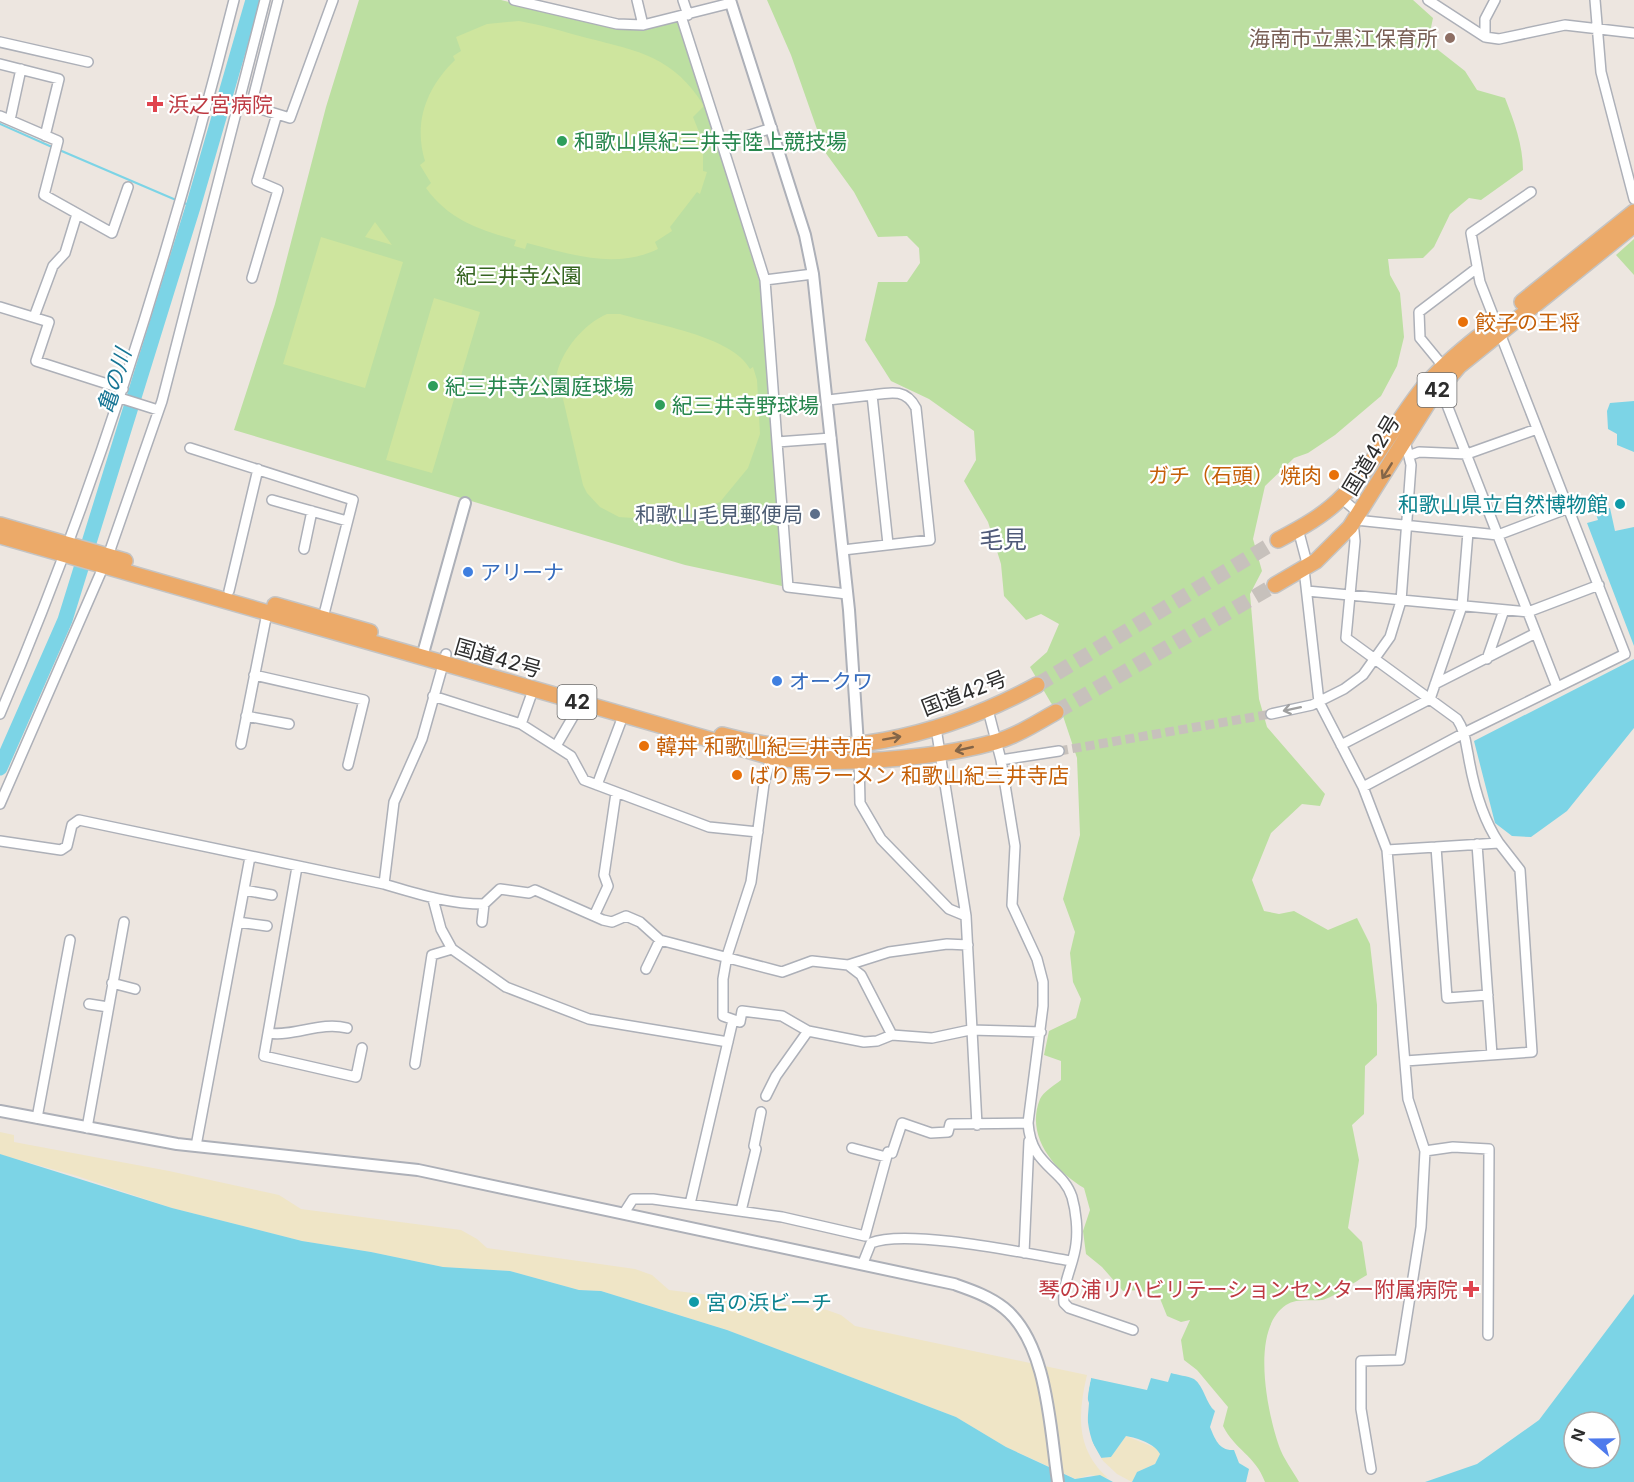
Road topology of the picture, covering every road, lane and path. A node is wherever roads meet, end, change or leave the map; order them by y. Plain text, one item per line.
1 (234, 0) edge
2 (265, 0) edge
3 (278, 0) edge
4 (333, 0) edge
5 (514, 0) edge
6 (636, 0) edge
7 (683, 0) edge
8 (1428, 0) edge
9 (1495, 0) edge
10 (1595, 0) edge
11 (731, 2) edge
12 (684, 16) junction
13 (643, 25) junction
14 (1597, 28) junction
15 (1634, 33) edge
16 (1485, 37) junction
17 (0, 42) edge
18 (88, 62) dead end
19 (0, 64) edge
20 (21, 69) junction
21 (277, 114) junction
22 (0, 116) edge
23 (10, 120) junction
24 (772, 128) junction
25 (45, 136) junction
26 (722, 144) junction
27 (128, 187) dead end
28 (1531, 192) dead end
29 (1634, 199) edge
30 (1634, 212) edge
31 (77, 214) junction
32 (1634, 225) edge
33 (1477, 268) junction
34 (813, 274) junction
35 (252, 278) dead end
36 (765, 280) junction
37 (0, 307) edge
38 (34, 317) junction
39 (1498, 328) junction
40 (1443, 366) junction
41 (1440, 387) junction
42 (121, 395) junction
43 (872, 395) junction
44 (828, 400) junction
45 (157, 409) junction
46 (1399, 422) junction
47 (1537, 429) junction
48 (831, 438) junction
49 (1406, 440) junction
50 (777, 442) junction
51 (190, 448) dead end
52 (1467, 454) junction
53 (1411, 455) junction
54 (258, 469) junction
55 (1341, 498) junction
56 (272, 500) dead end
57 (465, 503) dead end
58 (1569, 508) junction
59 (312, 511) junction
60 (1355, 520) junction
61 (347, 521) junction
62 (0, 525) edge
63 (1406, 527) junction
64 (1298, 529) junction
65 (1468, 532) junction
66 (1498, 535) junction
67 (0, 536) edge
68 (1278, 540) tunnel mouth
69 (888, 544) junction
70 (304, 549) dead end
71 (68, 550) junction
72 (843, 550) junction
73 (104, 561) junction
74 (1306, 568) junction
75 (1275, 585) tunnel mouth
76 (1599, 585) junction
77 (229, 591) junction
78 (1307, 591) junction
79 (848, 594) junction
80 (1350, 596) junction
81 (1401, 601) junction
82 (1462, 606) junction
83 (1504, 610) junction
84 (1528, 612) junction
85 (267, 613) junction
86 (322, 618) junction
87 (1536, 633) junction
88 (423, 652) junction
89 (444, 659) junction
90 (1487, 659) junction
91 (1376, 660) junction
92 (254, 675) junction
93 (1037, 684) tunnel mouth
94 (1436, 684) junction
95 (1557, 687) junction
96 (533, 690) junction
97 (434, 696) junction
98 (1430, 699) junction
99 (1315, 703) junction
100 (988, 710) junction
101 (1056, 712) tunnel mouth
102 (0, 714) edge
103 (1271, 714) tunnel mouth
104 (246, 716) junction
105 (574, 716) dead end
106 (622, 716) junction
107 (289, 724) dead end
108 (521, 724) junction
109 (936, 728) junction
110 (1466, 732) junction
111 (997, 742) junction
112 (241, 744) dead end
113 (1341, 745) junction
114 (556, 746) junction
115 (1059, 751) tunnel mouth
116 (859, 752) junction
117 (940, 753) junction
118 (771, 757) junction
119 (1001, 760) junction
120 (348, 765) dead end
121 (597, 785) junction
122 (1363, 787) junction
123 (616, 793) junction
124 (0, 804) edge
125 (758, 832) junction
126 (0, 841) edge
127 (1499, 843) junction
128 (1477, 844) junction
129 (1436, 847) junction
130 (1387, 850) junction
131 (250, 857) junction
132 (297, 867) junction
133 (384, 884) junction
134 (244, 890) junction
135 (272, 895) dead end
136 (433, 899) junction
137 (484, 904) junction
138 (594, 916) junction
139 (966, 916) junction
140 (124, 922) dead end
141 (238, 922) junction
142 (482, 922) dead end
143 (267, 927) dead end
144 (70, 940) dead end
145 (660, 940) junction
146 (968, 945) junction
147 (452, 949) junction
148 (727, 956) junction
149 (848, 965) junction
150 (646, 969) dead end
151 (112, 983) junction
152 (135, 989) dead end
153 (1488, 995) junction
154 (89, 1004) dead end
155 (108, 1007) junction
156 (733, 1020) junction
157 (347, 1028) dead end
158 (970, 1029) junction
159 (808, 1031) junction
160 (1041, 1032) junction
161 (267, 1033) junction
162 (892, 1035) junction
163 (728, 1042) junction
164 (362, 1048) dead end
165 (1492, 1055) junction
166 (1405, 1061) junction
167 (415, 1064) dead end
168 (766, 1096) dead end
169 (0, 1111) edge
170 (762, 1112) dead end
171 (37, 1118) junction
172 (1028, 1123) junction
173 (977, 1125) junction
174 (87, 1128) junction
175 (1029, 1139) junction
176 (196, 1146) junction
177 (852, 1148) dead end
178 (1425, 1151) junction
179 (886, 1157) junction
180 (690, 1204) junction
181 (741, 1211) junction
182 (624, 1213) junction
183 (868, 1239) junction
184 (1024, 1253) junction
185 (1071, 1261) junction
186 (863, 1263) junction
187 (1133, 1330) dead end
188 (1488, 1335) dead end
189 (1371, 1469) dead end
190 (1058, 1482) edge

1 - 42 street
2 - 45 street
3 - 21 street
4 - 21 street
5 - 13 street
6 - 13 street
7 - 12 street
8 - 16 street
9 - 16 street
10 - 14 street
11 - 12 street
11 - 24 street
12 - 13 street
12 - 26 street
14 - 15 street
14 - 16 street
14 - 29 street
17 - 18 street
19 - 20 street
20 - 23 street
20 - 25 street
21 - 35 street
22 - 23 street
23 - 25 street
24 - 26 street
24 - 34 street
25 - 31 street
26 - 36 street
27 - 31 street
28 - 33 street
30 - 39 highway, 国道42号 / 42
31 - 38 street
32 - 39 highway, 国道42号 / 42
33 - 39 street
33 - 40 street
34 - 36 street
34 - 44 street
36 - 50 street
37 - 38 street
38 - 42 street
39 - 40 highway, 国道42号 / 42
39 - 41 highway, 国道42号 / 42
39 - 47 street
40 - 46 highway, 国道42号 / 42
41 - 49 highway, 国道42号 / 42
41 - 52 street
42 - 45 street
42 - 71 street
43 - 44 street
43 - 69 street
43 - 69 street
44 - 48 street
45 - 73 street
46 - 49 street
46 - 55 highway, 国道42号 / 42
47 - 52 street
47 - 58 street
48 - 50 street
48 - 72 street
49 - 53 street
49 -> 60 highway, 国道42号 / 42
50 - 79 street
51 - 54 street
52 - 53 street
52 - 66 street
53 - 63 street
54 - 61 street
54 - 77 street
55 - 60 street
55 - 64 highway, 国道42号 / 42
56 - 59 street
57 - 88 street
58 - 66 street
58 - 76 street
59 - 61 street
59 - 70 street
60 - 63 street
60 - 74 highway, 国道42号 / 42
60 - 80 street
61 - 86 street
62 - 71 highway, 国道42号 / 42
63 - 65 street
63 - 81 street
64 - 68 highway, 国道42号 / 42
64 - 74 street
65 - 66 street
65 - 82 street
66 - 84 street
67 - 71 highway, 国道42号 / 42
69 - 72 street
71 - 73 highway, 国道42号 / 42
71 - 102 street
72 - 79 street
73 - 77 highway, 国道42号 / 42
73 - 85 highway, 国道42号 / 42
73 - 124 street
74 - 75 highway, 国道42号 / 42
74 - 78 street
76 - 84 street
76 - 95 street
77 - 86 highway, 国道42号 / 42
78 - 80 street
78 - 99 street
79 - 116 street
80 - 81 street
80 - 91 street
81 - 82 street
81 - 91 street
82 - 83 street
82 - 94 street
83 - 84 street
83 - 90 street
84 - 87 street
85 - 88 highway, 国道42号 / 42
85 - 92 street
86 - 88 highway, 国道42号 / 42
87 - 90 street
87 - 95 street
88 - 89 highway, 国道42号 / 42
89 - 96 highway, 国道42号 / 42
89 - 97 street
89 - 116 highway, 国道42号 / 42
90 - 94 street
91 - 98 street
91 - 99 street
92 - 104 street
92 - 120 street
93 - 100 highway, 国道42号 / 42
94 - 98 street
95 - 110 street
96 - 106 highway, 国道42号 / 42
96 - 108 street
97 - 108 street
97 - 133 street
98 - 110 street
98 - 113 street
99 -> 103 street
99 - 113 street
100 - 109 highway, 国道42号 / 42
100 - 111 street
101 - 111 highway, 国道42号 / 42
104 - 107 street
104 - 112 street
105 - 114 street
106 - 118 highway, 国道42号 / 42
106 - 121 street
108 - 114 street
116 -> 109 highway, 国道42号 / 42
109 - 117 street
110 - 122 street
110 - 127 street
111 -> 117 highway, 国道42号 / 42
111 - 119 street
113 - 122 street
114 - 121 street
115 - 119 street
116 - 117 highway, 国道42号 / 42
116 - 118 highway, 国道42号 / 42
116 - 139 street
117 - 139 street
118 - 125 street
119 - 160 street
121 - 123 street
122 - 130 street
123 - 125 street
123 - 138 street
125 - 148 street
126 - 131 street
127 - 128 street
127 - 165 street
128 - 129 street
128 - 153 street
129 - 130 street
129 - 153 street
130 - 166 street
131 - 132 street
131 - 134 street
132 - 133 street
132 - 161 street
133 - 136 street
134 - 135 street
134 - 141 street
136 - 137 street
136 - 147 street
137 - 138 street
137 - 142 street
138 - 145 street
139 - 146 street
140 - 151 street
141 - 143 street
141 - 176 street
144 - 171 street
145 - 148 street
145 - 150 street
146 - 149 street
146 - 158 street
147 - 163 street
147 - 167 street
148 - 149 street
148 - 156 street
149 - 162 street
151 - 152 street
151 - 155 street
153 - 165 street
154 - 155 street
155 - 174 street
156 - 159 street
156 - 163 street
157 - 161 street
158 - 160 street
158 - 162 street
158 - 173 street
159 - 162 street
159 - 168 street
160 - 172 street
161 - 164 street
163 - 180 street
165 - 166 street
166 - 178 street
169 - 171 street
170 - 181 street
171 - 174 street
172 - 173 street
172 - 175 street
173 - 179 street
174 - 176 street
175 - 184 street
175 - 185 street
176 - 182 street
177 - 179 street
178 - 188 street
178 - 189 street
179 - 183 street
180 - 181 street
180 - 182 street
181 - 183 street
182 - 186 street
183 - 184 street
183 - 186 street
184 - 185 street
185 - 187 street
186 - 190 street

